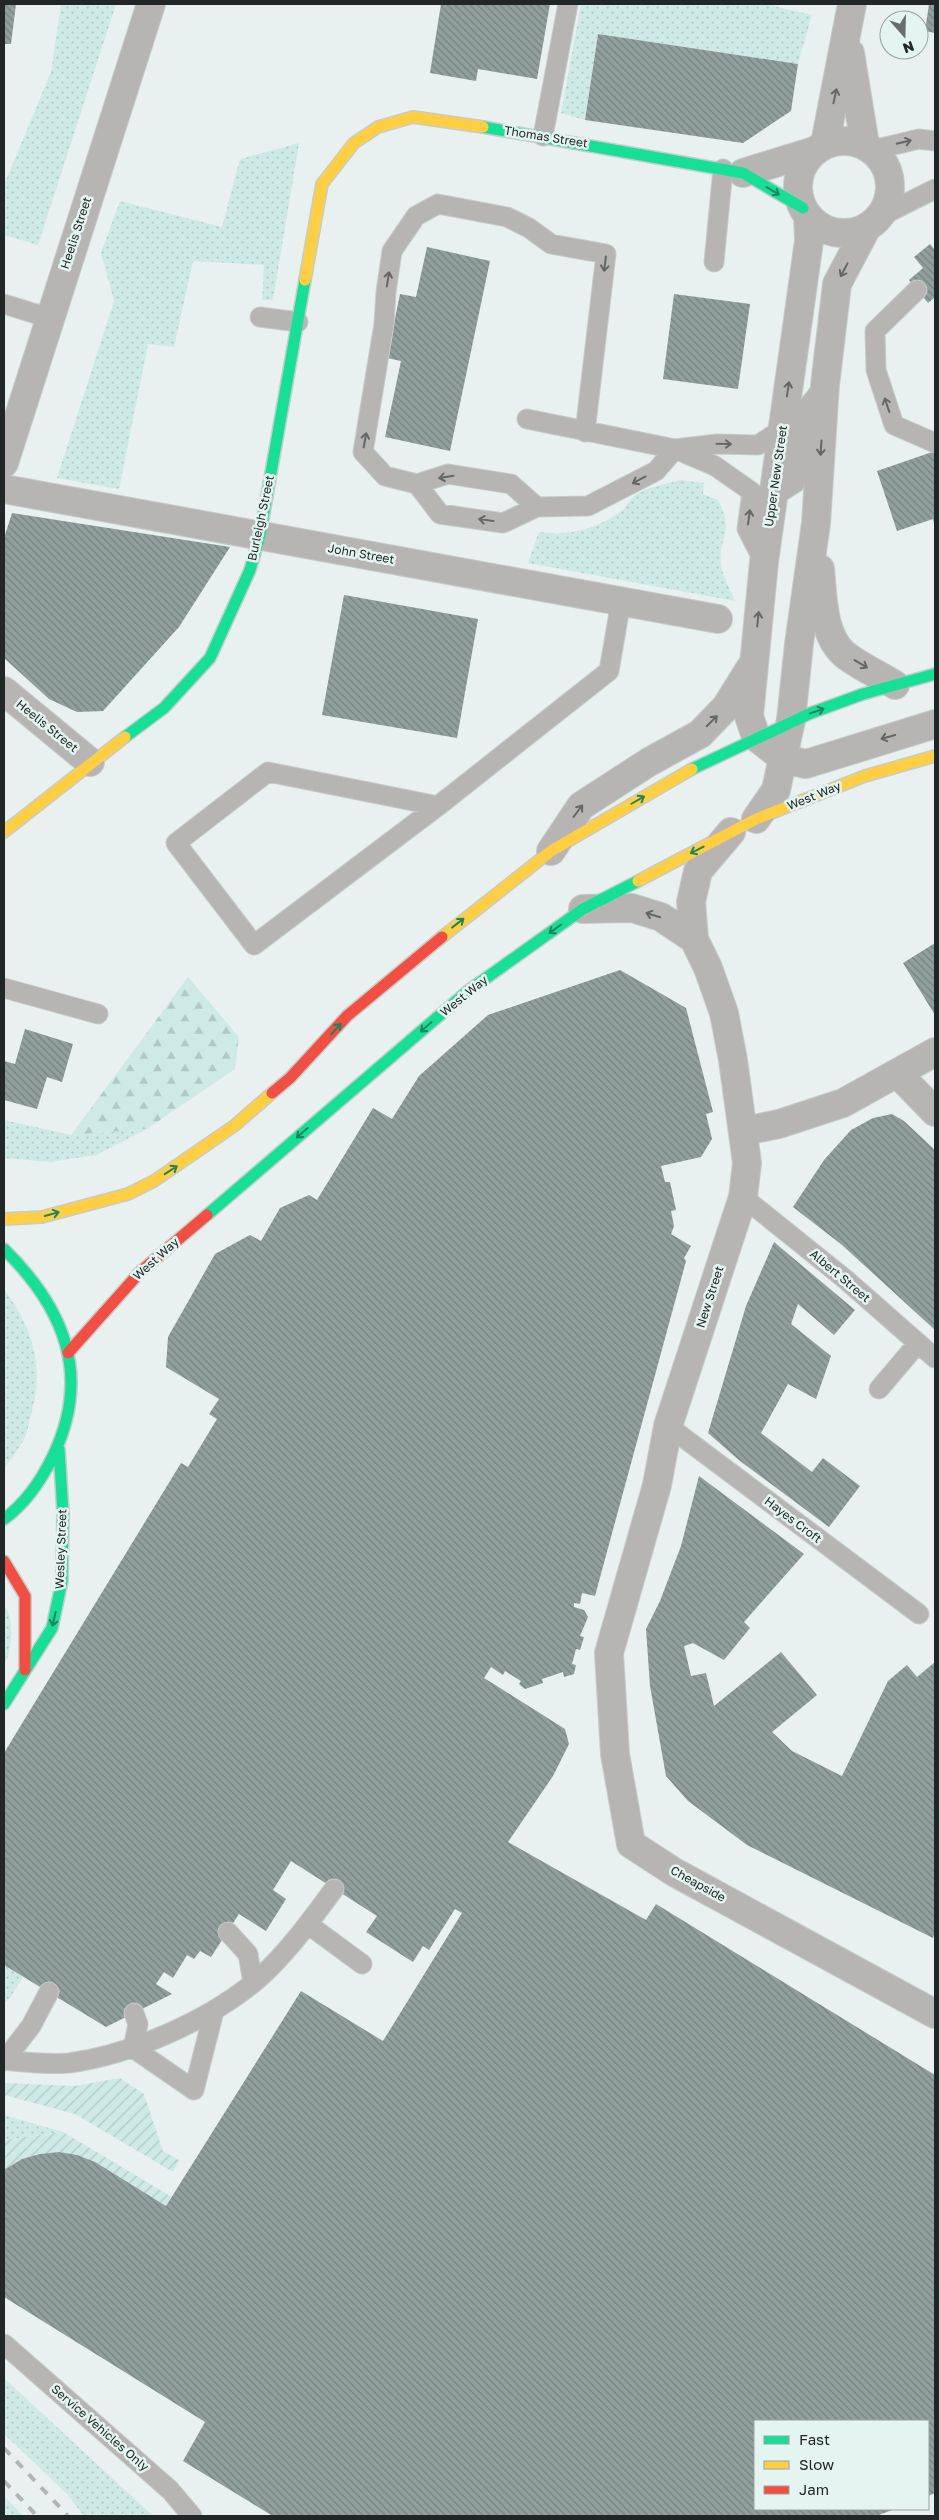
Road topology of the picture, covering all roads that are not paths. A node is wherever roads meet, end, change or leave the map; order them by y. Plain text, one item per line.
1 (150, 4) edge
2 (568, 4) edge
3 (852, 4) edge
4 (847, 36) junction
5 (543, 136) junction
6 (935, 141) edge
7 (354, 143) joint
8 (869, 147) junction
9 (820, 148) junction
10 (733, 171) junction
11 (935, 188) edge
12 (805, 212) junction
13 (874, 222) junction
14 (714, 262) dead end
15 (917, 290) dead end
16 (4, 304) edge
17 (260, 317) dead end
18 (49, 318) junction
19 (298, 322) junction
20 (825, 385) junction
21 (527, 418) dead end
22 (782, 429) junction
23 (584, 432) junction
24 (935, 443) edge
25 (675, 449) junction
26 (4, 462) edge
27 (417, 484) junction
28 (4, 489) edge
29 (763, 494) junction
30 (537, 507) junction
31 (816, 523) junction
32 (260, 535) junction
33 (621, 601) junction
34 (718, 619) dead end
35 (754, 662) junction
36 (935, 674) edge
37 (895, 685) junction
38 (4, 691) edge
39 (791, 720) junction
40 (935, 724) edge
41 (756, 737) junction
42 (935, 756) edge
43 (784, 759) junction
44 (90, 762) junction
45 (438, 806) junction
46 (744, 825) junction
47 (4, 832) edge
48 (551, 851) junction
49 (583, 909) junction
50 (694, 939) junction
51 (4, 988) edge
52 (98, 1014) dead end
53 (935, 1052) edge
54 (898, 1074) junction
55 (935, 1112) edge
56 (744, 1131) junction
57 (743, 1197) junction
58 (4, 1219) edge
59 (4, 1249) edge
60 (918, 1343) junction
61 (68, 1352) junction
62 (935, 1358) edge
63 (879, 1389) dead end
64 (668, 1426) junction
65 (58, 1449) junction
66 (4, 1519) edge
67 (4, 1561) edge
68 (918, 1614) dead end
69 (609, 1653) joint
70 (25, 1670) junction
71 (4, 1704) edge
72 (334, 1889) dead end
73 (308, 1925) junction
74 (228, 1932) dead end
75 (362, 1964) dead end
76 (253, 1983) junction
77 (49, 1992) dead end
78 (934, 2009) edge
79 (214, 2011) junction
80 (134, 2013) dead end
81 (133, 2048) junction
82 (4, 2060) edge
83 (4, 2344) edge
84 (192, 2516) edge

1 - 18 street, Heelis Street
2 - 5 lane
3 - 4 street, Upper New Street
4 - 8 street, Upper New Street
9 -> 4 street, Upper New Street
5 - 7 main road, Thomas Street
5 - 10 main road, Thomas Street
8 -> 6 lane
7 - 19 main road, Burleigh Street
8 - 9 street
8 - 13 street, Upper New Street
9 - 10 street, Thomas Street
9 - 12 street, Upper New Street
10 -> 12 main road, Thomas Street
10 - 14 lane
11 - 13 lane
12 - 13 street
22 -> 12 street, Upper New Street
13 -> 20 street, Upper New Street
24 -> 15 lane
16 - 18 lane
17 - 19 lane
18 - 26 street, Heelis Street
19 - 32 main road, Burleigh Street
20 - 29 lane
20 -> 31 street, Upper New Street
21 - 23 lane
25 -> 22 lane
22 - 29 street, Upper New Street
23 - 25 lane
27 -> 23 lane
25 - 29 lane
25 -> 30 lane
30 -> 27 lane
30 -> 27 lane
28 - 32 street, John Street
35 -> 29 street, Upper New Street
31 -> 37 street, Upper New Street
31 - 39 street, Upper New Street
32 - 33 street, John Street
32 - 44 main road, Burleigh Street
33 - 34 street, John Street
33 - 45 lane
35 - 41 street, Upper New Street
48 -> 35 street
36 - 37 main road
39 -> 37 main road
38 - 44 street, Heelis Street
39 - 41 main road
39 - 43 street, Upper New Street
40 -> 43 street
41 - 43 street
48 -> 41 main road
42 - 46 main road, West Way
43 - 46 street, Upper New Street
44 - 47 main road, Burleigh Street
45 - 45 lane
46 -> 49 main road, West Way
46 - 50 street, New Street
58 -> 48 main road
50 -> 49 street
49 -> 61 main road, West Way
50 - 56 street, New Street
51 - 52 lane
53 - 54 street
54 - 55 street
54 - 56 street
56 - 57 street, New Street
57 - 60 lane, Albert Street
57 - 64 street, New Street
59 - 61 main road
60 - 62 lane, Albert Street
60 - 63 lane
61 - 65 main road
64 - 68 lane, Hayes Croft
64 - 69 street, New Street
65 - 66 main road
65 -> 70 main road, Wesley Street
67 - 70 main road
69 - 78 street, Cheapside
70 - 71 main road, Wesley Street
72 - 73 lane
73 - 75 lane
73 - 76 lane
74 - 76 lane
76 - 79 lane
77 - 82 lane
79 - 81 lane
79 - 81 lane
80 - 81 lane
81 - 82 lane
83 - 84 lane, Service Vehicles Only

